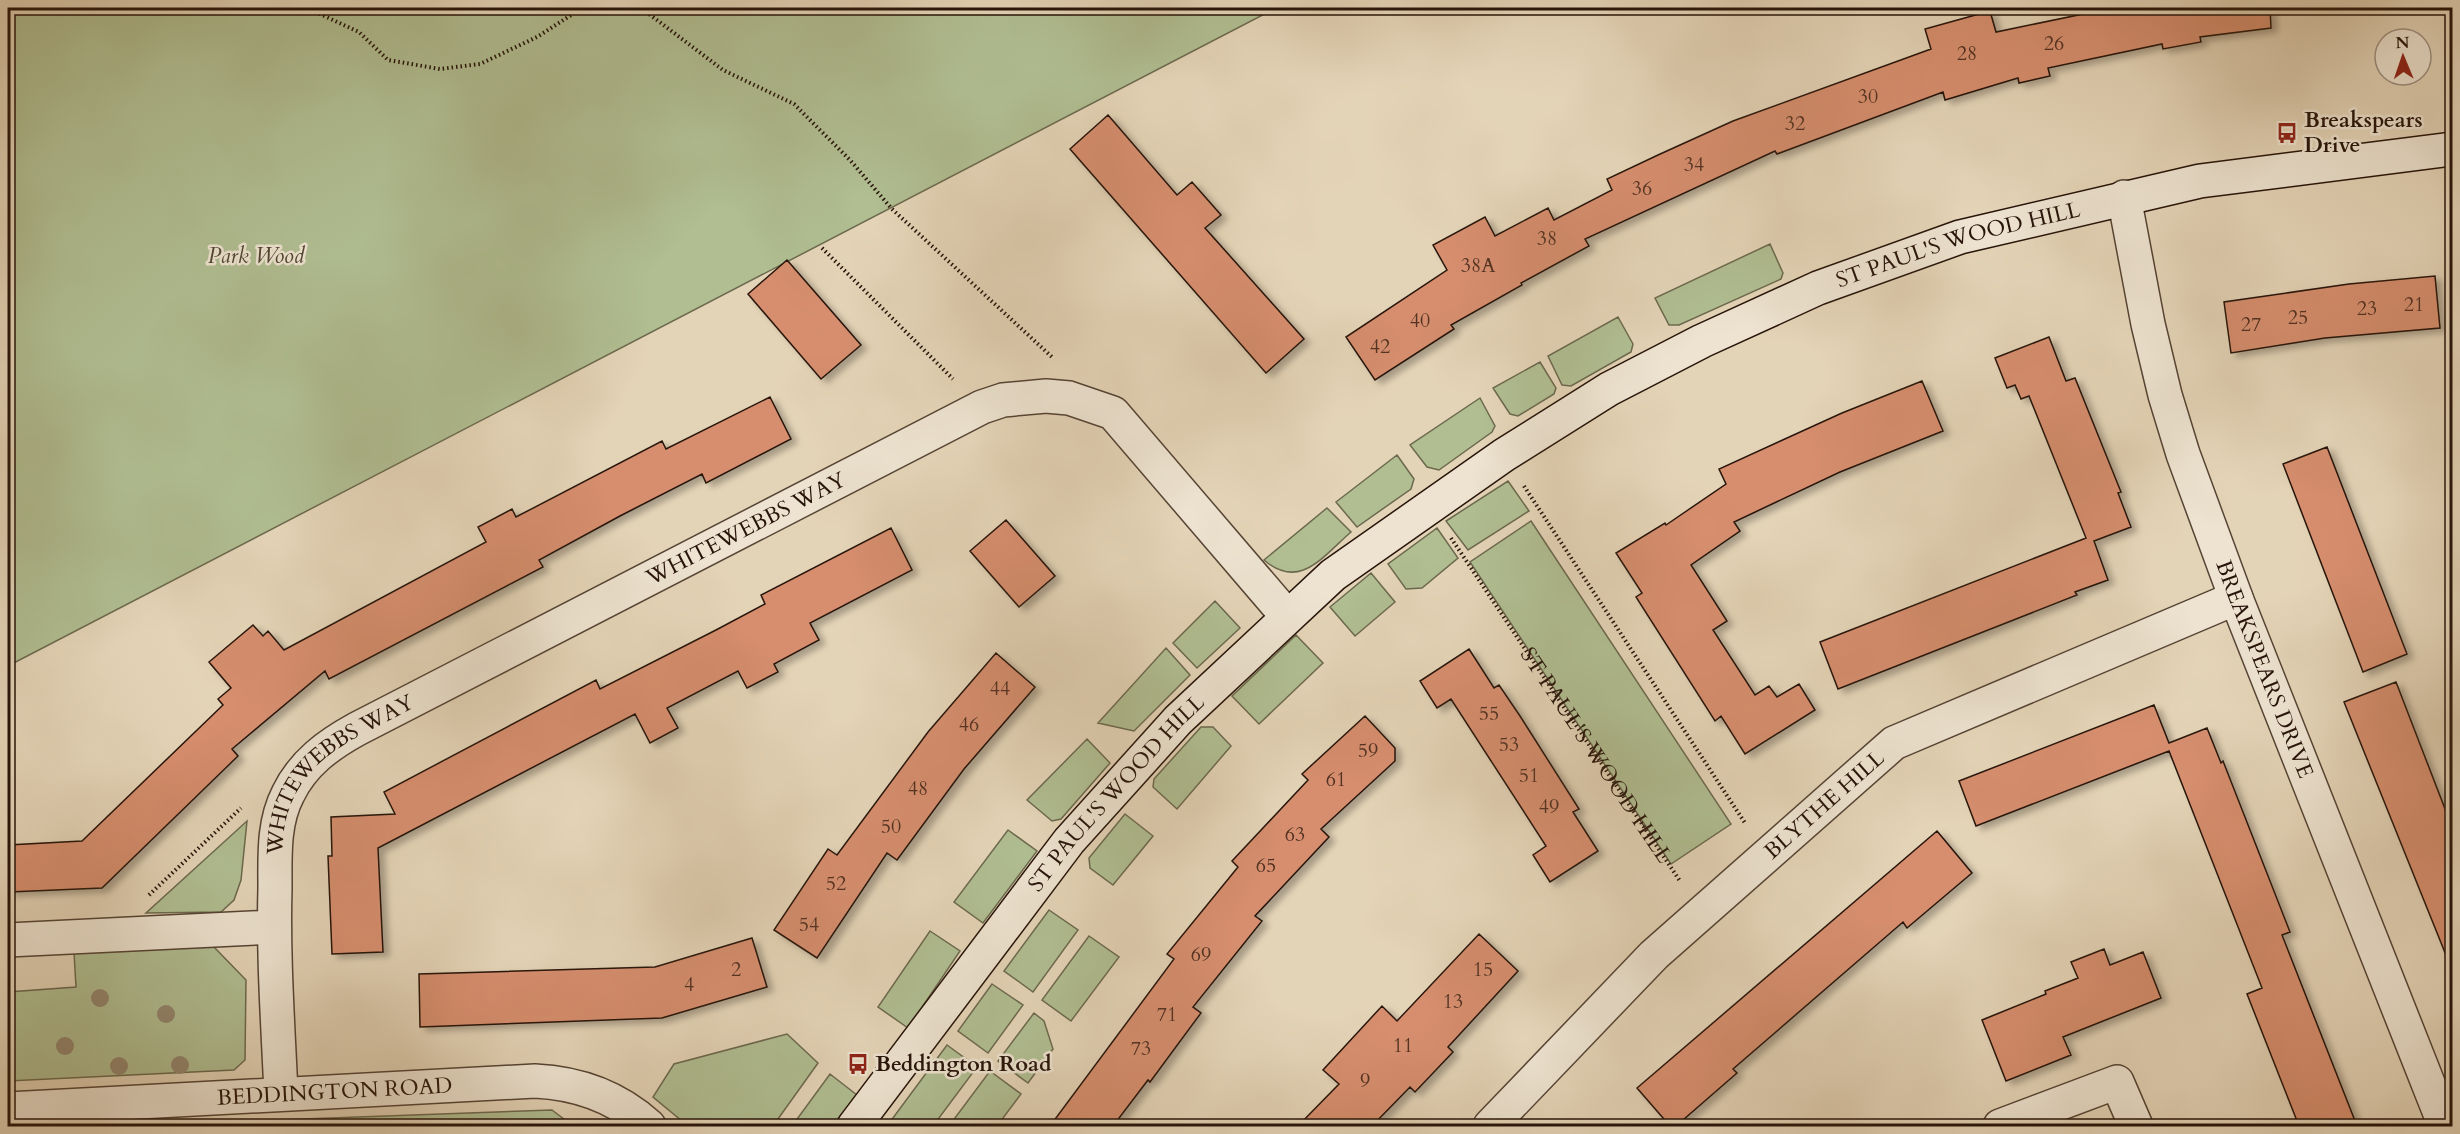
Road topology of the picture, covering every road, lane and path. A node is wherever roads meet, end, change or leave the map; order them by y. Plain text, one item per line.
1 (307, 8) edge
2 (595, 8) edge
3 (623, 8) edge
4 (2452, 149) edge
5 (2124, 197) junction
6 (822, 248) dead end
7 (1053, 358) dead end
8 (982, 407) junction
9 (1504, 455) junction
10 (1429, 506) junction
11 (2236, 598) junction
12 (1287, 616) junction
13 (244, 805) dead end
14 (1767, 856) junction
15 (1702, 914) junction
16 (274, 927) junction
17 (107, 935) junction
18 (8, 940) edge
19 (281, 1094) junction
20 (8, 1109) edge
21 (649, 1126) edge
22 (854, 1126) edge
23 (1490, 1126) edge
24 (2000, 1126) edge
25 (2136, 1126) edge
26 (2445, 1126) edge

1 - 2 path
3 - 7 path
4 - 5 street, ST PAUL'S WOOD HILL
5 - 9 street, ST PAUL'S WOOD HILL
5 - 11 street, BREAKSPEARS DRIVE
6 - 8 path
8 - 12 street, WHITEWEBBS WAY
8 - 16 street, WHITEWEBBS WAY
9 - 10 street, ST PAUL'S WOOD HILL
9 - 14 path
10 - 12 street, ST PAUL'S WOOD HILL
10 - 15 path, ST PAUL'S WOOD HILL
11 - 14 street, BLYTHE HILL
11 - 26 street, BREAKSPEARS DRIVE
12 - 22 street, ST PAUL'S WOOD HILL
13 - 17 path
14 - 15 street, BLYTHE HILL
15 - 23 street, BLYTHE HILL
16 - 17 street
16 - 19 street, WHITEWEBBS WAY
17 - 18 street
19 - 20 street, BEDDINGTON ROAD
19 - 21 street, BEDDINGTON ROAD
24 - 25 street

